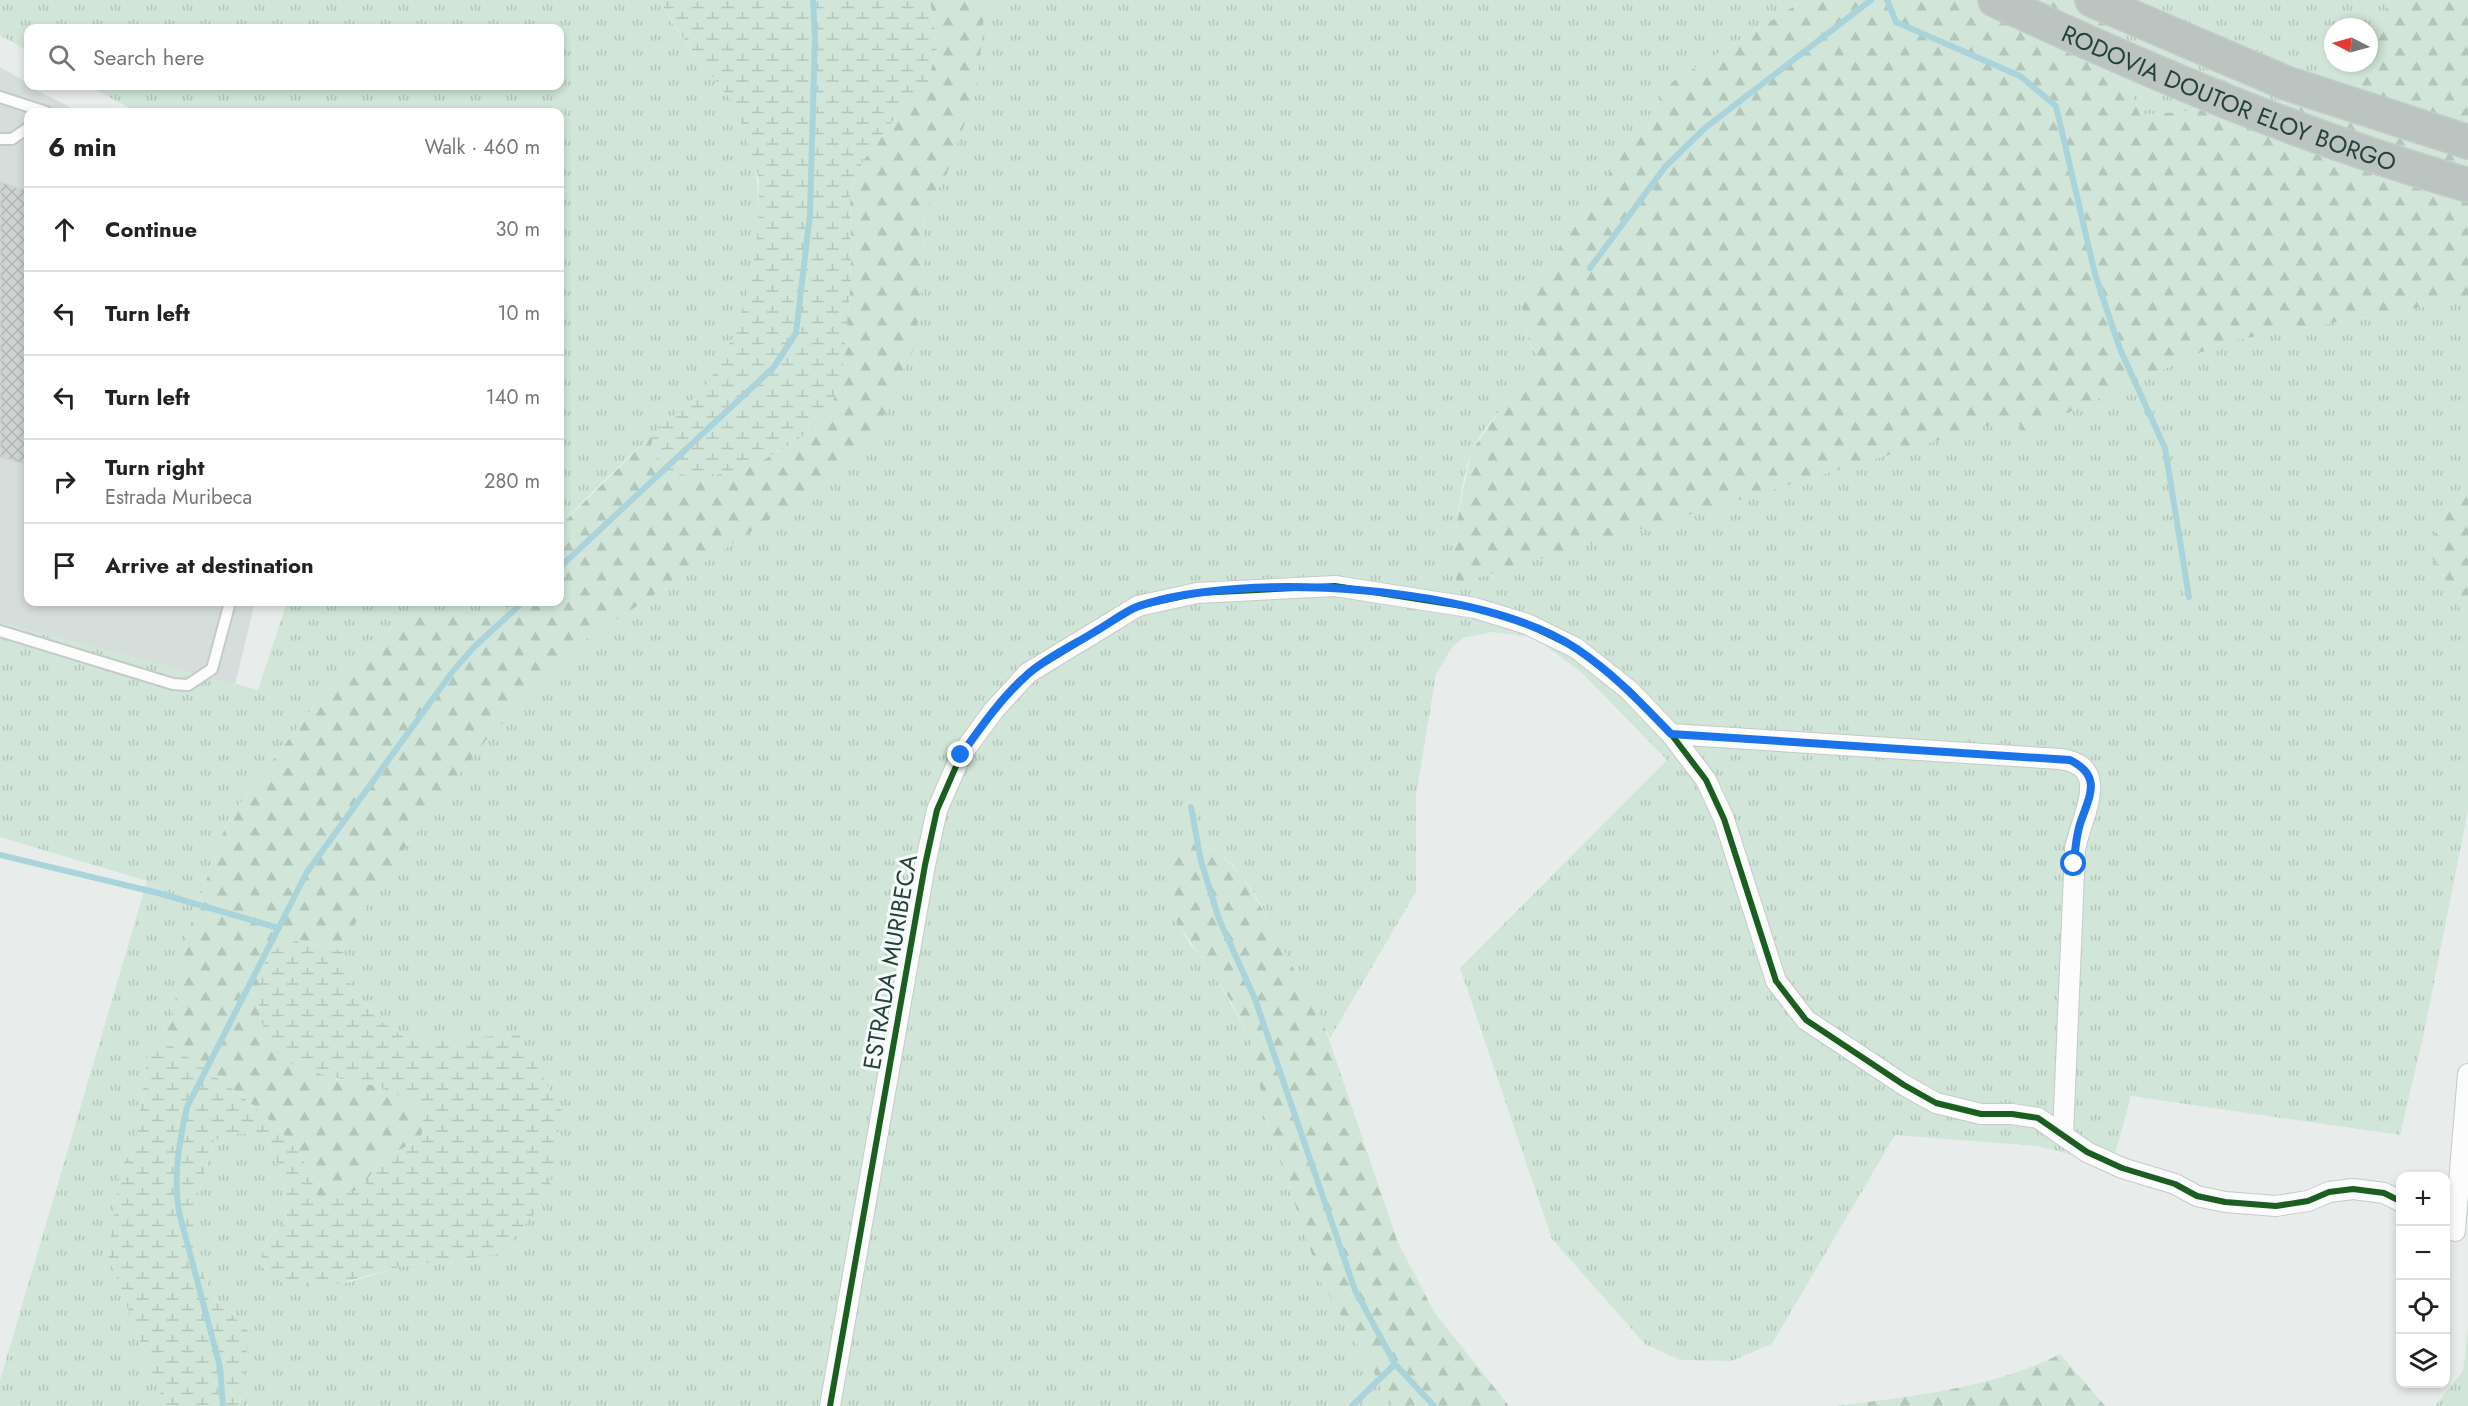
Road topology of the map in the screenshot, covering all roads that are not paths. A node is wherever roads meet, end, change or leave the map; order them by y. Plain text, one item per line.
1 (1995, 0) edge
2 (2092, 0) edge
3 (0, 97) edge
4 (30, 108) edge
5 (24, 131) edge
6 (0, 139) edge
7 (2468, 142) edge
8 (2468, 184) edge
9 (229, 606) edge
10 (0, 631) edge
11 (1671, 734) junction
12 (2468, 1074) edge
13 (2063, 1135) junction
14 (2396, 1199) edge
15 (2456, 1231) edge
16 (830, 1406) edge

1 - 8 highway, RODOVIA DOUTOR ELOY BORGO
2 - 7 highway, RODOVIA DOUTOR ELOY BORGO
3 - 4 lane
5 - 6 lane
9 - 10 lane
11 - 13 street, ESTRADA MURIBECA
11 - 13 street
11 - 16 street, ESTRADA MURIBECA
12 - 15 street
13 - 14 street, ESTRADA MURIBECA

